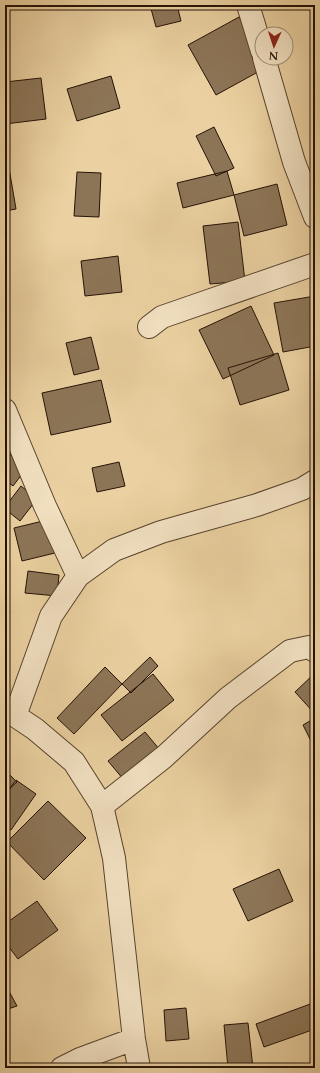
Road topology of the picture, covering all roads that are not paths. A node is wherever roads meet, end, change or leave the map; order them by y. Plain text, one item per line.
1 (248, 5) edge
2 (254, 26) edge
3 (266, 66) edge
4 (315, 217) edge
5 (315, 264) edge
6 (149, 327) dead end
7 (5, 410) edge
8 (315, 481) edge
9 (78, 576) junction
10 (315, 650) edge
11 (10, 712) edge
12 (102, 806) junction
13 (134, 1039) junction
14 (62, 1068) edge
15 (139, 1068) edge

1 - 2 street
3 - 4 street
5 - 6 street
7 - 9 street
8 - 9 street
9 - 11 street
10 - 12 street
11 - 12 street
12 - 13 street
13 - 14 street
13 - 15 street

